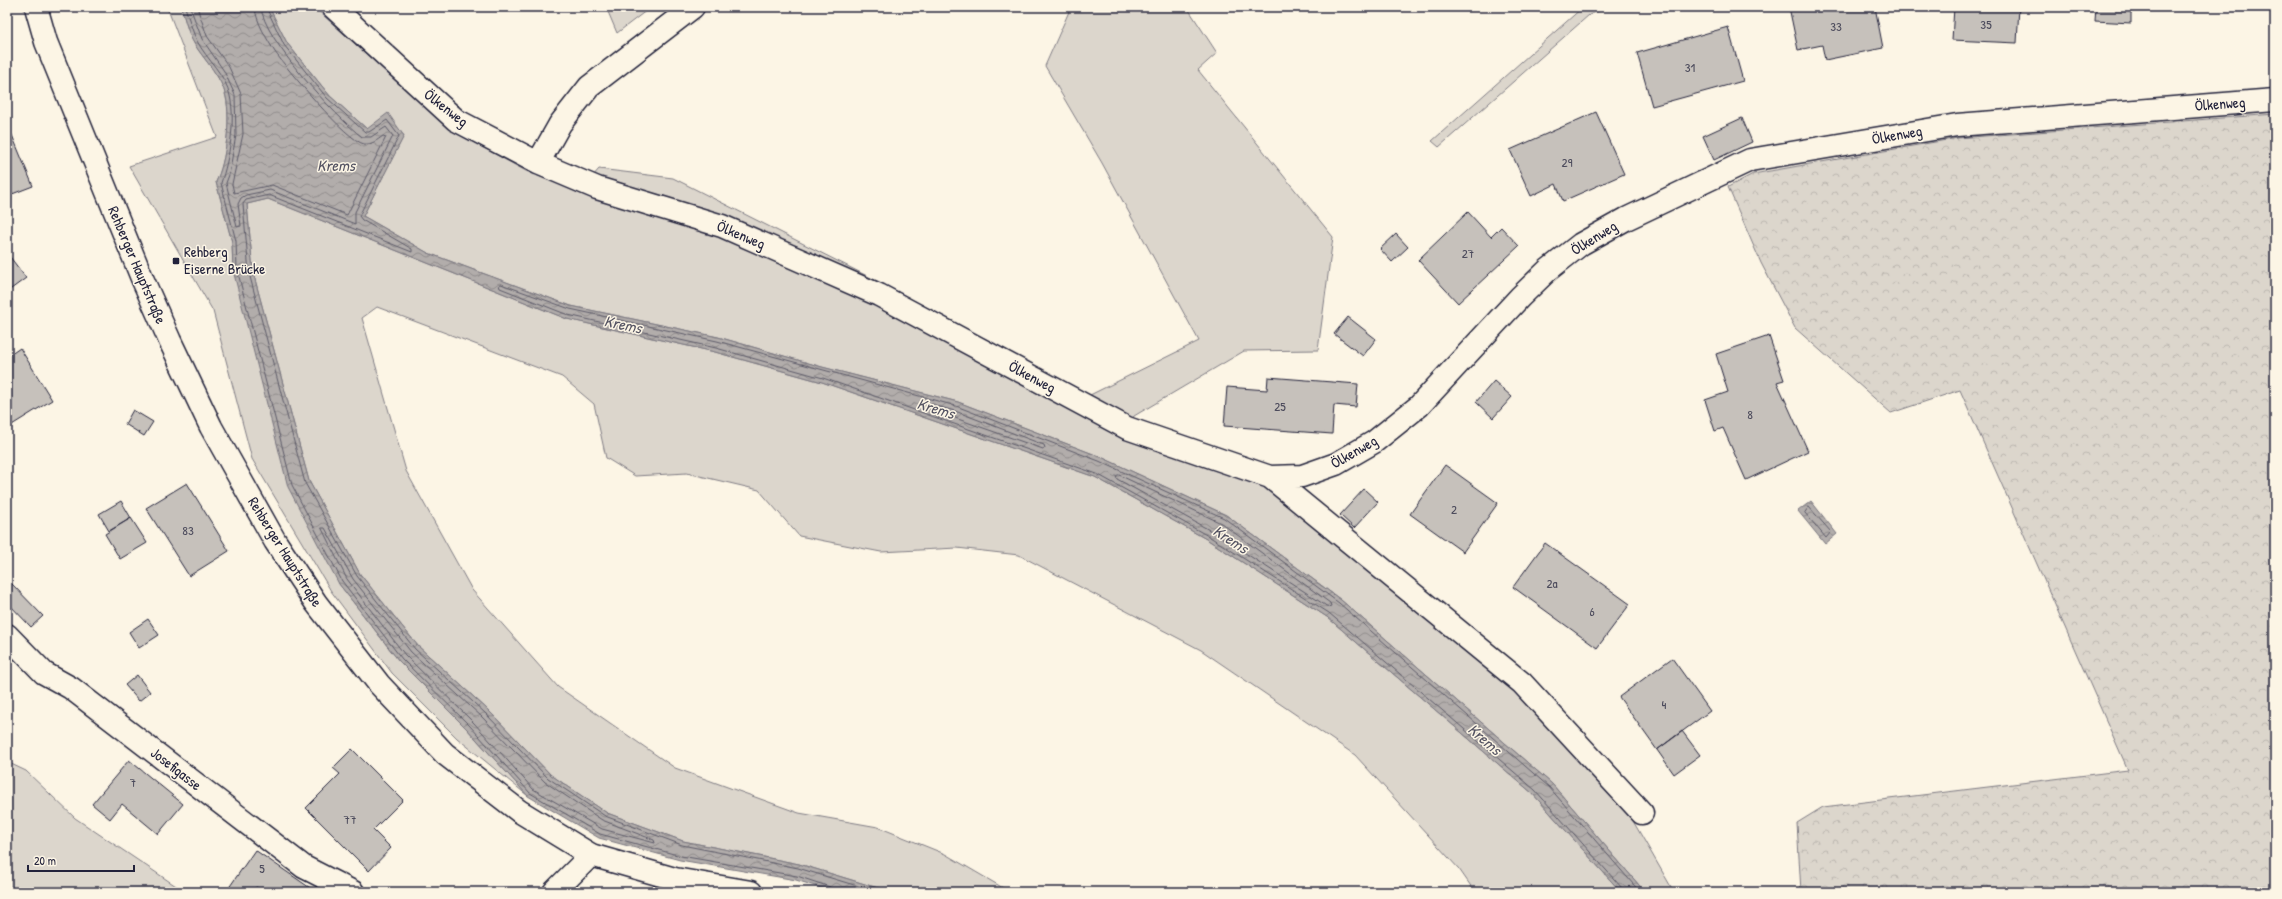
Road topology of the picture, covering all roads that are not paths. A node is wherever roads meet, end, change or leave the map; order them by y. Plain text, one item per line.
1 (36, 7) edge
2 (333, 7) edge
3 (693, 7) edge
4 (2275, 100) edge
5 (538, 163) junction
6 (1270, 477) junction
7 (7, 635) edge
8 (1642, 812) dead end
9 (591, 855) junction
10 (353, 892) edge
11 (554, 892) edge
12 (751, 892) edge

1 - 9 street, Rehberger Hauptstraße
2 - 5 street, Ölkenweg
3 - 5 street
4 - 6 street, Ölkenweg
5 - 6 street, Ölkenweg
6 - 8 street
7 - 10 street, Josefigasse
9 - 11 street
9 - 12 street, Rehberger Hauptstraße

